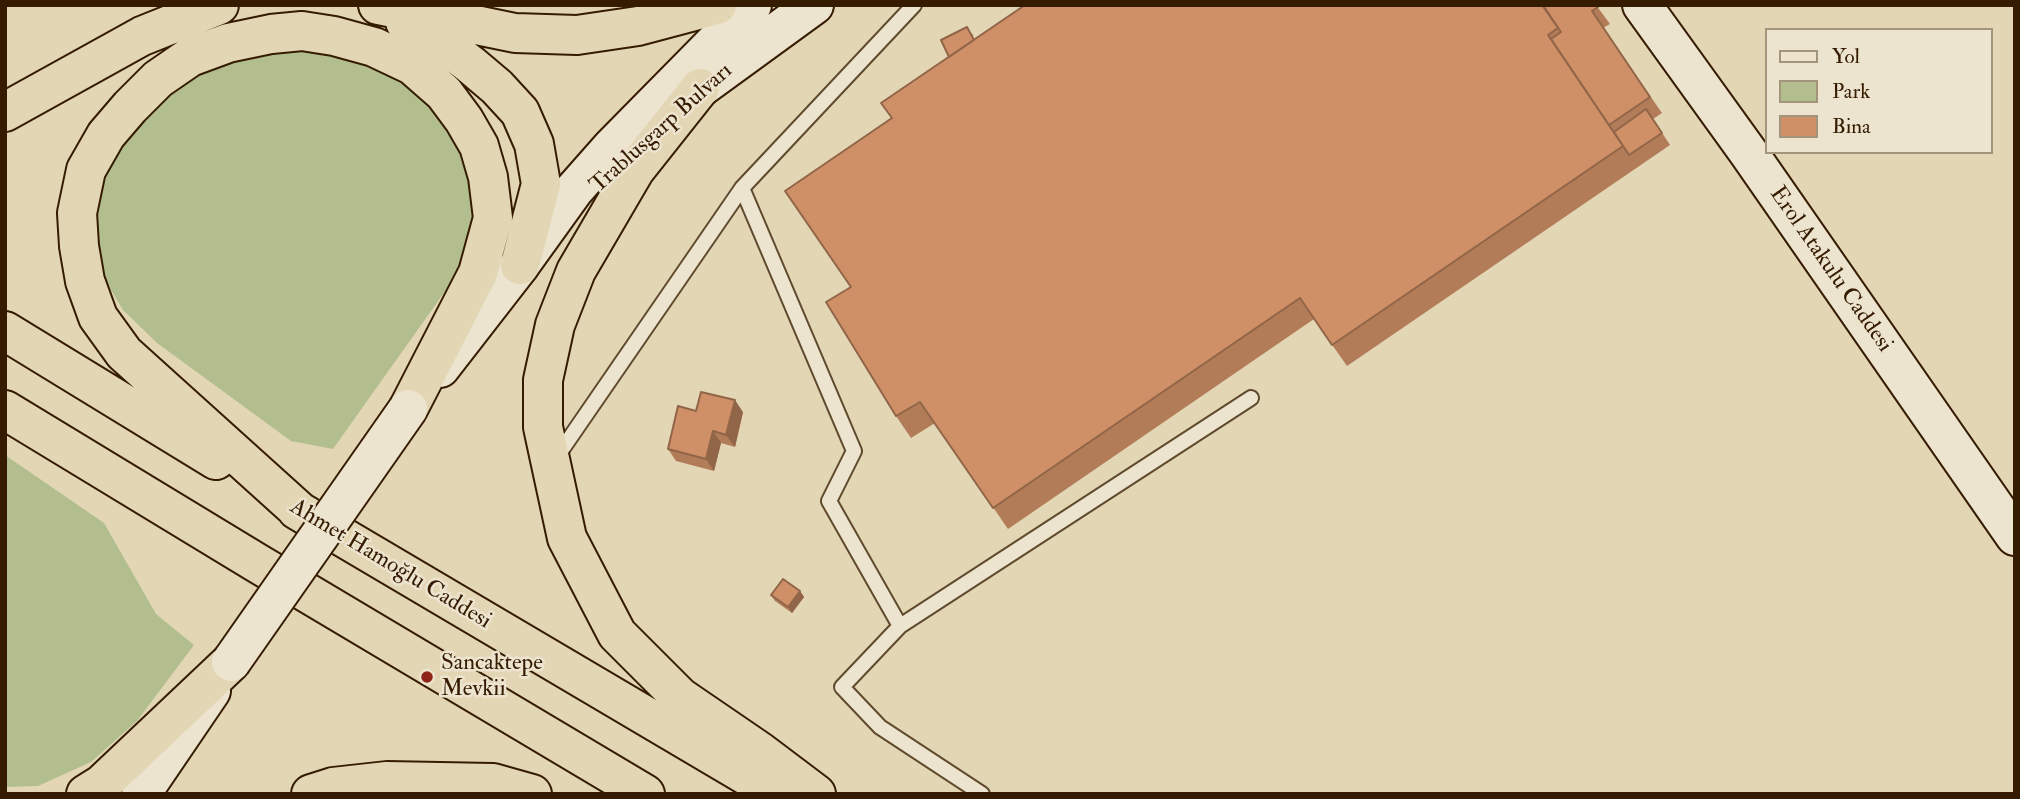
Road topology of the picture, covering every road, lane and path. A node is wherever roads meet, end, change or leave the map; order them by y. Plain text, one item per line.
1 (219, 5) edge
2 (370, 5) edge
3 (378, 5) edge
4 (717, 5) edge
5 (752, 5) edge
6 (814, 5) edge
7 (914, 5) edge
8 (1642, 5) edge
9 (700, 88) junction
10 (5, 112) edge
11 (742, 188) junction
12 (520, 265) junction
13 (5, 331) edge
14 (1251, 398) dead end
15 (408, 409) junction
16 (5, 410) edge
17 (5, 440) edge
18 (551, 465) junction
19 (298, 510) junction
20 (2015, 536) edge
21 (257, 564) junction
22 (900, 626) junction
23 (231, 662) junction
24 (86, 794) edge
25 (141, 794) edge
26 (311, 794) edge
27 (531, 794) edge
28 (645, 794) edge
29 (778, 794) edge
30 (816, 794) edge
31 (982, 794) edge

1 - 10 highway
2 - 12 highway
3 - 4 highway
5 - 12 main road, Trablusgarp Bulvarı
6 - 9 main road, Trablusgarp Bulvarı
7 - 11 lane
8 - 20 main road, Erol Atakulu Caddesi
9 - 12 main road, Trablusgarp Bulvarı
9 - 18 highway
11 - 18 lane
11 - 22 lane
12 - 15 main road, Trablusgarp Bulvarı
13 - 19 highway, Ahmet Hamoğlu Caddesi
14 - 22 lane
15 - 19 highway
15 - 23 main road, Trablusgarp Bulvarı, bridge
16 - 21 highway
17 - 21 highway
18 - 30 highway
19 - 29 highway, Ahmet Hamoğlu Caddesi
21 - 28 highway
22 - 31 lane
23 - 24 highway
23 - 25 main road, Trablusgarp Bulvarı
26 - 27 highway

